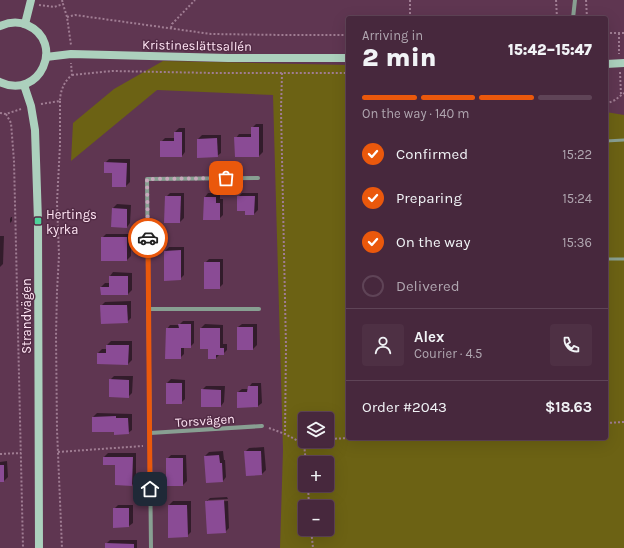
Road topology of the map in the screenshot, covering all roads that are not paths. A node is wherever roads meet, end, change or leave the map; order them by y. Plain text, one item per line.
1 (31, 0) edge
2 (575, 0) edge
3 (573, 16) edge
4 (25, 24) junction
5 (0, 26) edge
6 (46, 57) junction
7 (346, 58) edge
8 (624, 63) edge
9 (608, 64) edge
10 (0, 82) edge
11 (24, 84) junction
12 (624, 140) edge
13 (608, 141) edge
14 (258, 178) dead end
15 (608, 259) edge
16 (624, 259) edge
17 (148, 309) junction
18 (259, 309) dead end
19 (262, 426) road end
20 (150, 433) junction
21 (39, 548) edge
22 (151, 548) edge

1 - 4 street
2 - 3 street
4 - 5 street
4 - 6 street
6 - 7 street, Kristineslättsallén
6 - 11 street
8 - 9 street
10 - 11 street
11 - 21 street, Strandvägen
12 - 13 lane
14 - 17 street
15 - 16 lane
17 - 18 street
17 - 20 street
19 - 20 street, Torsvägen
20 - 22 street

